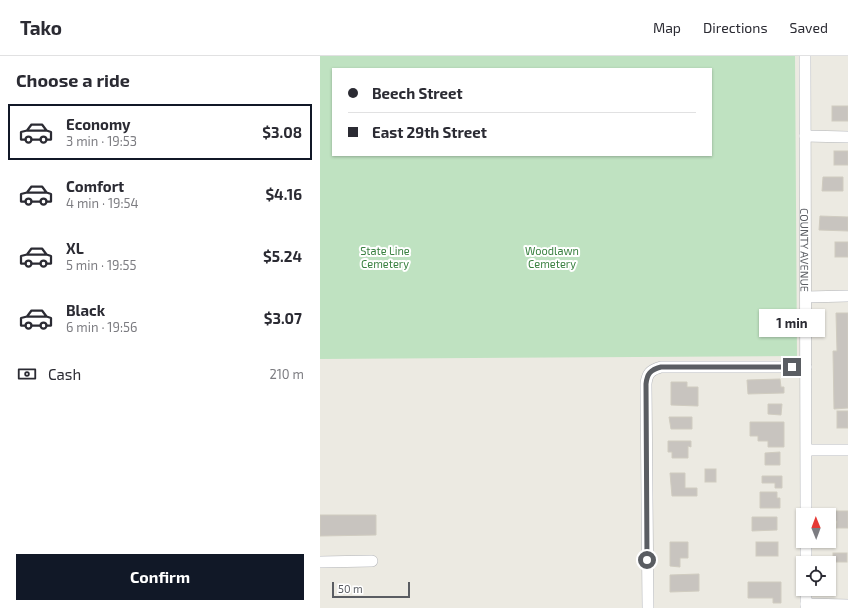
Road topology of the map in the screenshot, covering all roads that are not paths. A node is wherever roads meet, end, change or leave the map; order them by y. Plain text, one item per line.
1 (805, 56) edge
2 (806, 136) junction
3 (848, 137) edge
4 (806, 296) junction
5 (848, 296) edge
6 (806, 367) junction
7 (807, 450) junction
8 (848, 450) edge
9 (806, 508) edge
10 (372, 561) dead end
11 (320, 562) edge
12 (848, 605) edge
13 (806, 606) edge
14 (648, 608) edge

1 - 2 street, COUNTY AVENUE
2 - 3 street
2 - 4 street, COUNTY AVENUE
4 - 5 street
4 - 6 street, COUNTY AVENUE
6 - 7 street, COUNTY AVENUE
6 - 14 street
7 - 8 street
7 - 9 street, COUNTY AVENUE
10 - 11 street
12 - 13 street

